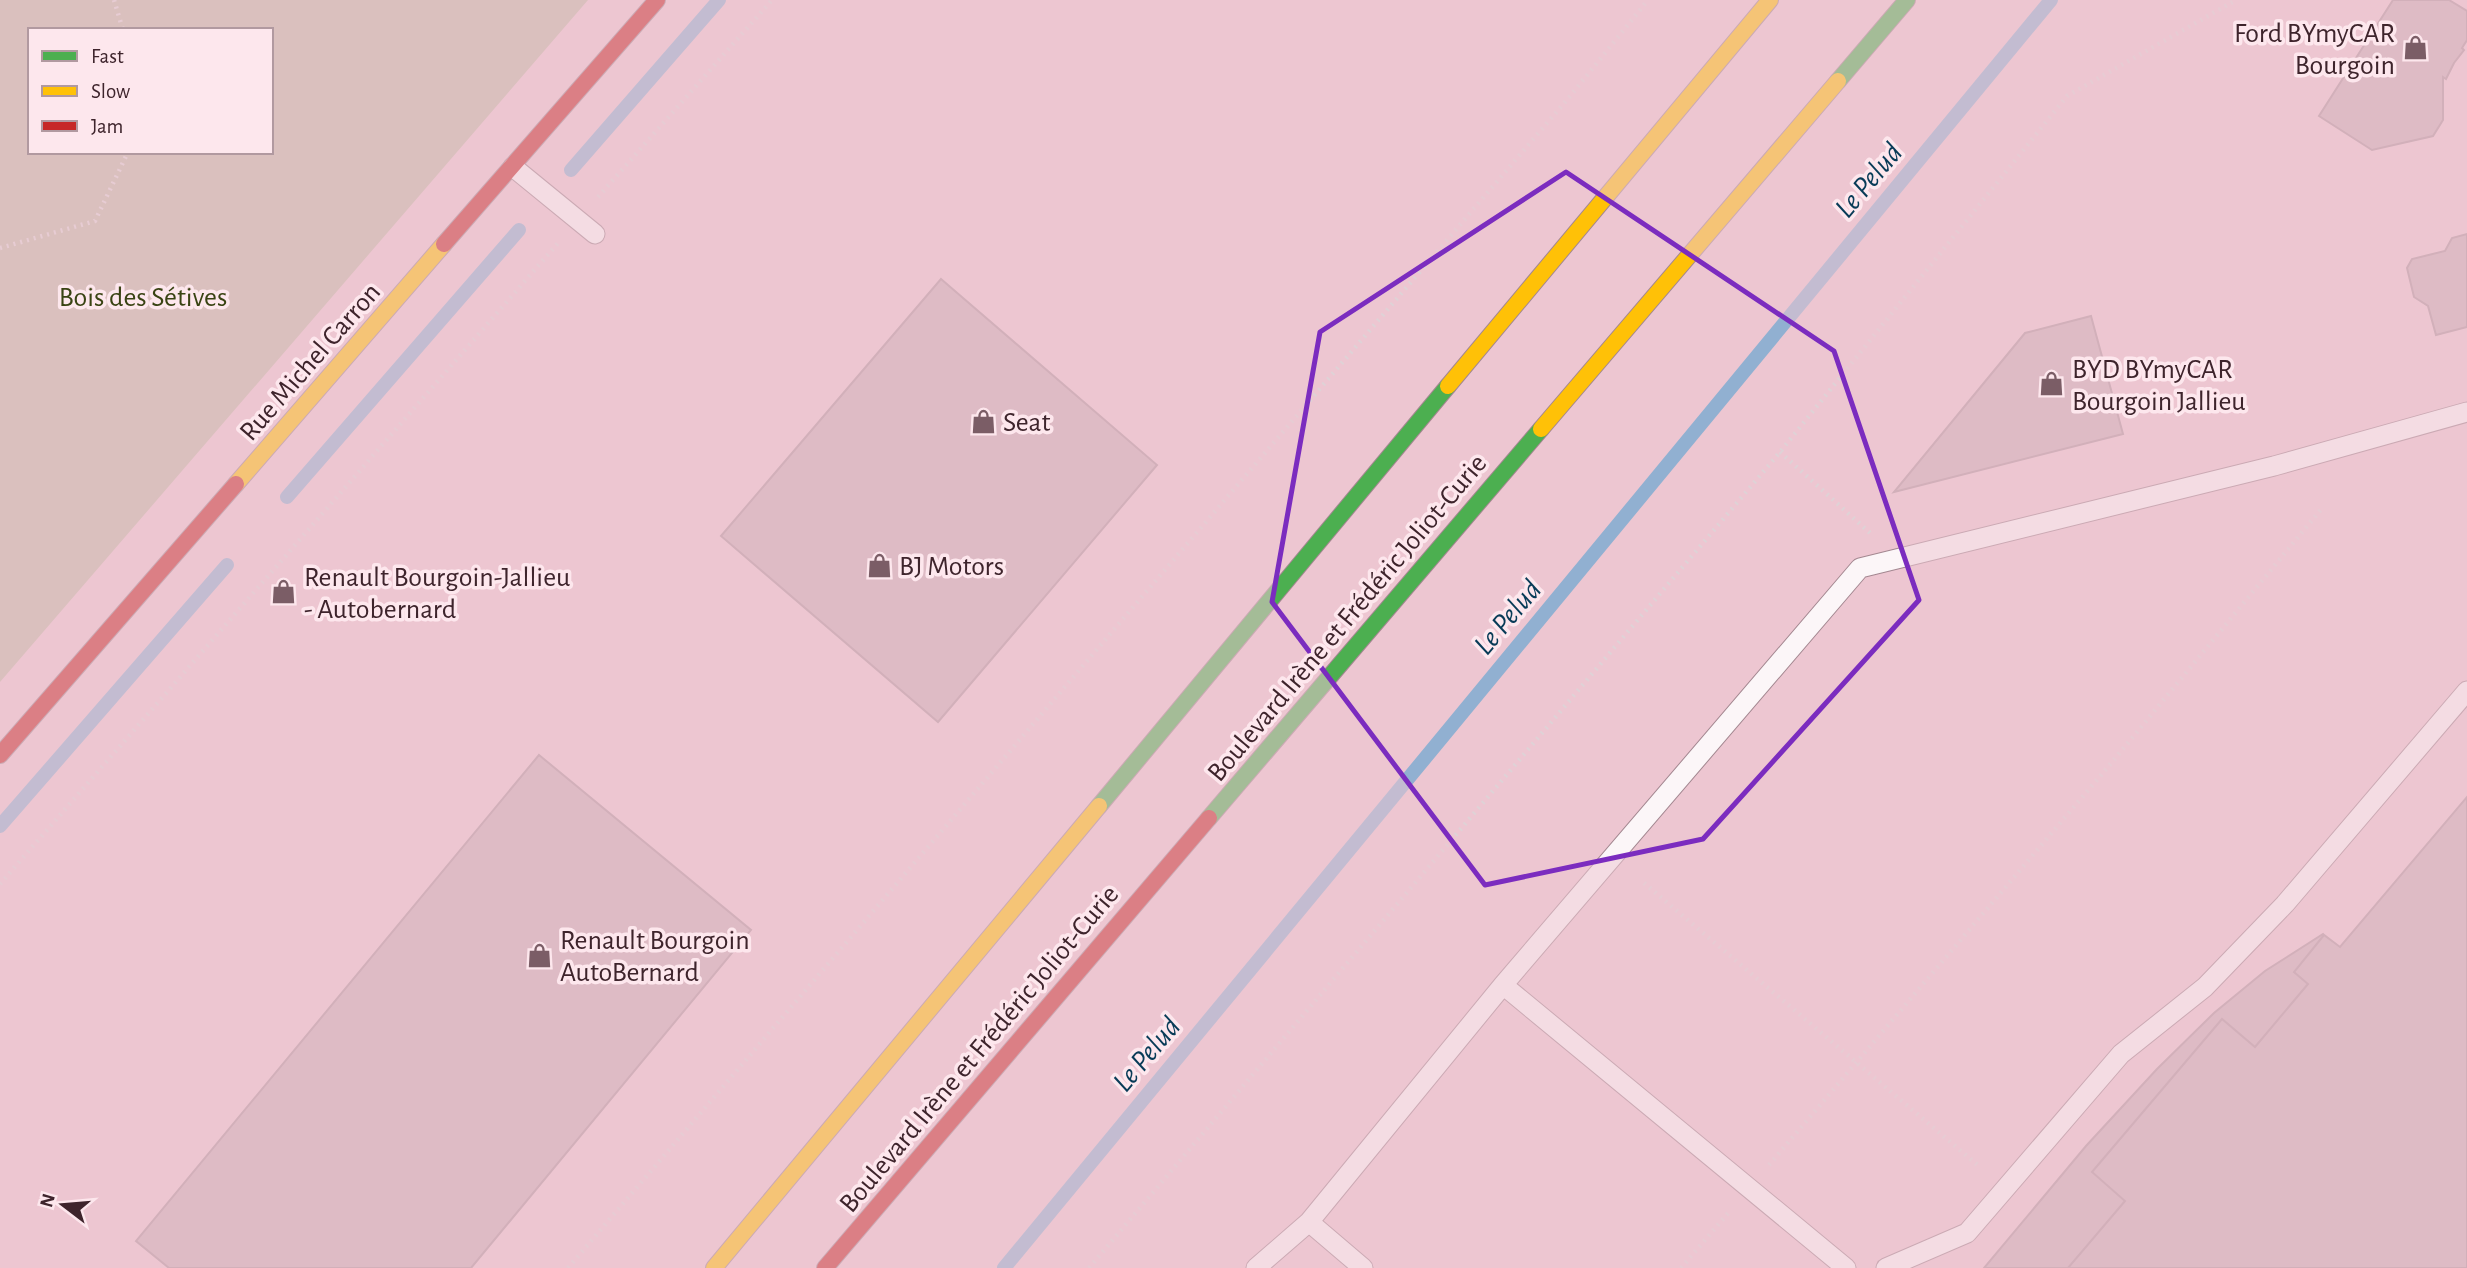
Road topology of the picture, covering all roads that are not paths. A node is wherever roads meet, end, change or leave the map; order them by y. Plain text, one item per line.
1 (657, 0) edge
2 (1770, 0) edge
3 (1907, 0) edge
4 (513, 167) junction
5 (595, 234) dead end
6 (2467, 412) edge
7 (2467, 691) edge
8 (0, 755) edge
9 (1503, 985) junction
10 (1309, 1222) junction
11 (714, 1268) edge
12 (825, 1268) edge
13 (1256, 1268) edge
14 (1363, 1268) edge
15 (1846, 1268) edge
16 (1886, 1268) edge

1 - 4 main road, Rue Michel Carron
2 - 11 main road
3 - 12 main road, Boulevard Irène et Frédéric Joliot-Curie
4 - 5 lane
4 - 8 main road, Rue Michel Carron
6 - 9 lane
7 - 16 lane
9 - 10 lane
9 - 15 lane
10 - 13 lane
10 - 14 lane

